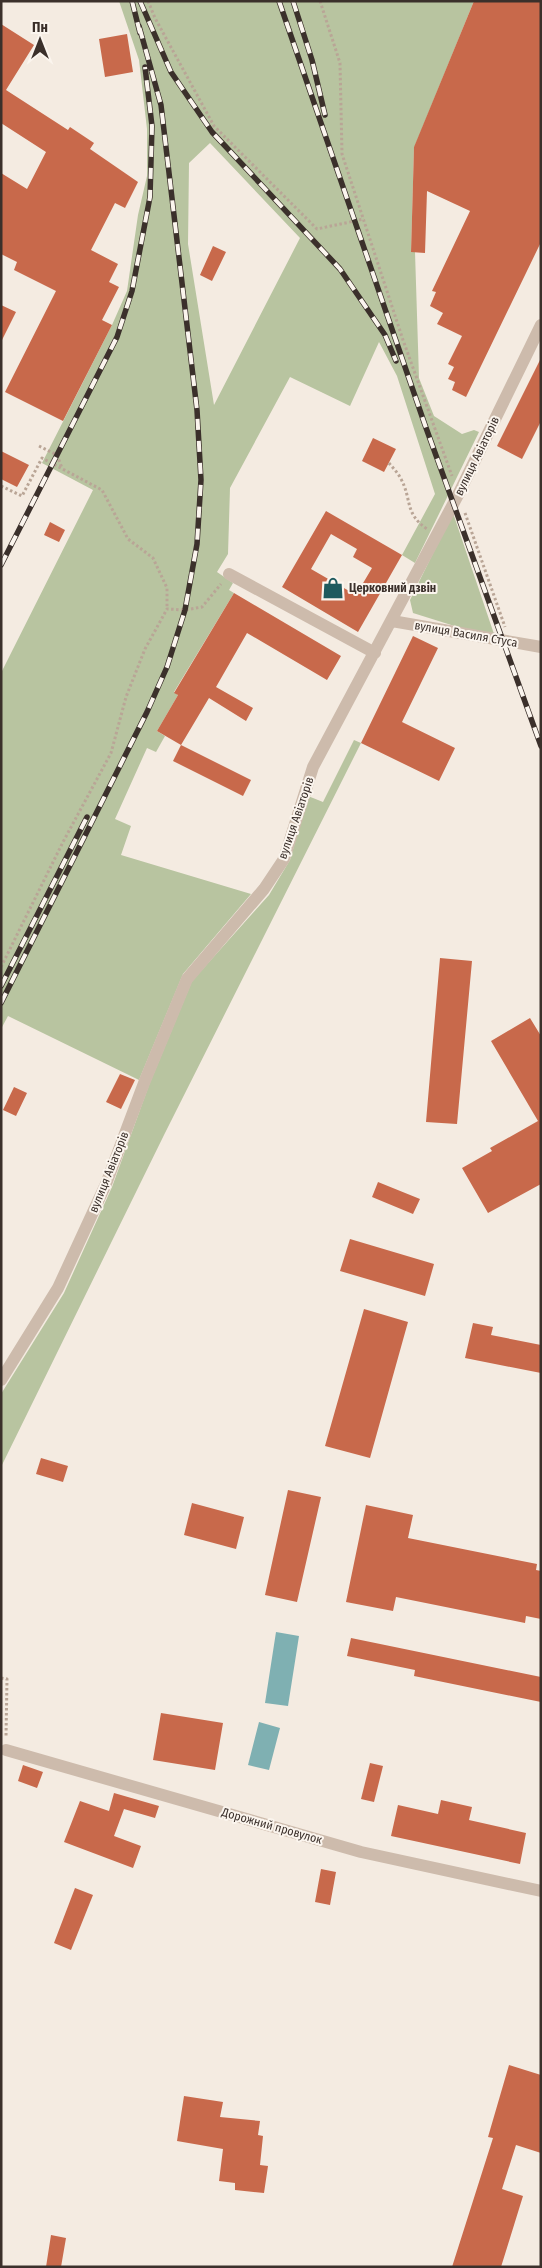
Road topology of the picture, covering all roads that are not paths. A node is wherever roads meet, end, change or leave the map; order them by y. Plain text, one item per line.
1 (541, 326) edge
2 (229, 574) road end
3 (392, 621) junction
4 (541, 647) edge
5 (375, 653) junction
6 (1, 1380) edge
7 (6, 1750) road end
8 (541, 1891) edge

1 - 3 street, вулиця Авіаторів
2 - 5 street
3 - 4 street, вулиця Василя Стуса
3 - 5 street, вулиця Авіаторів
5 - 6 street, вулиця Авіаторів
7 - 8 street, Дорожний провулок

